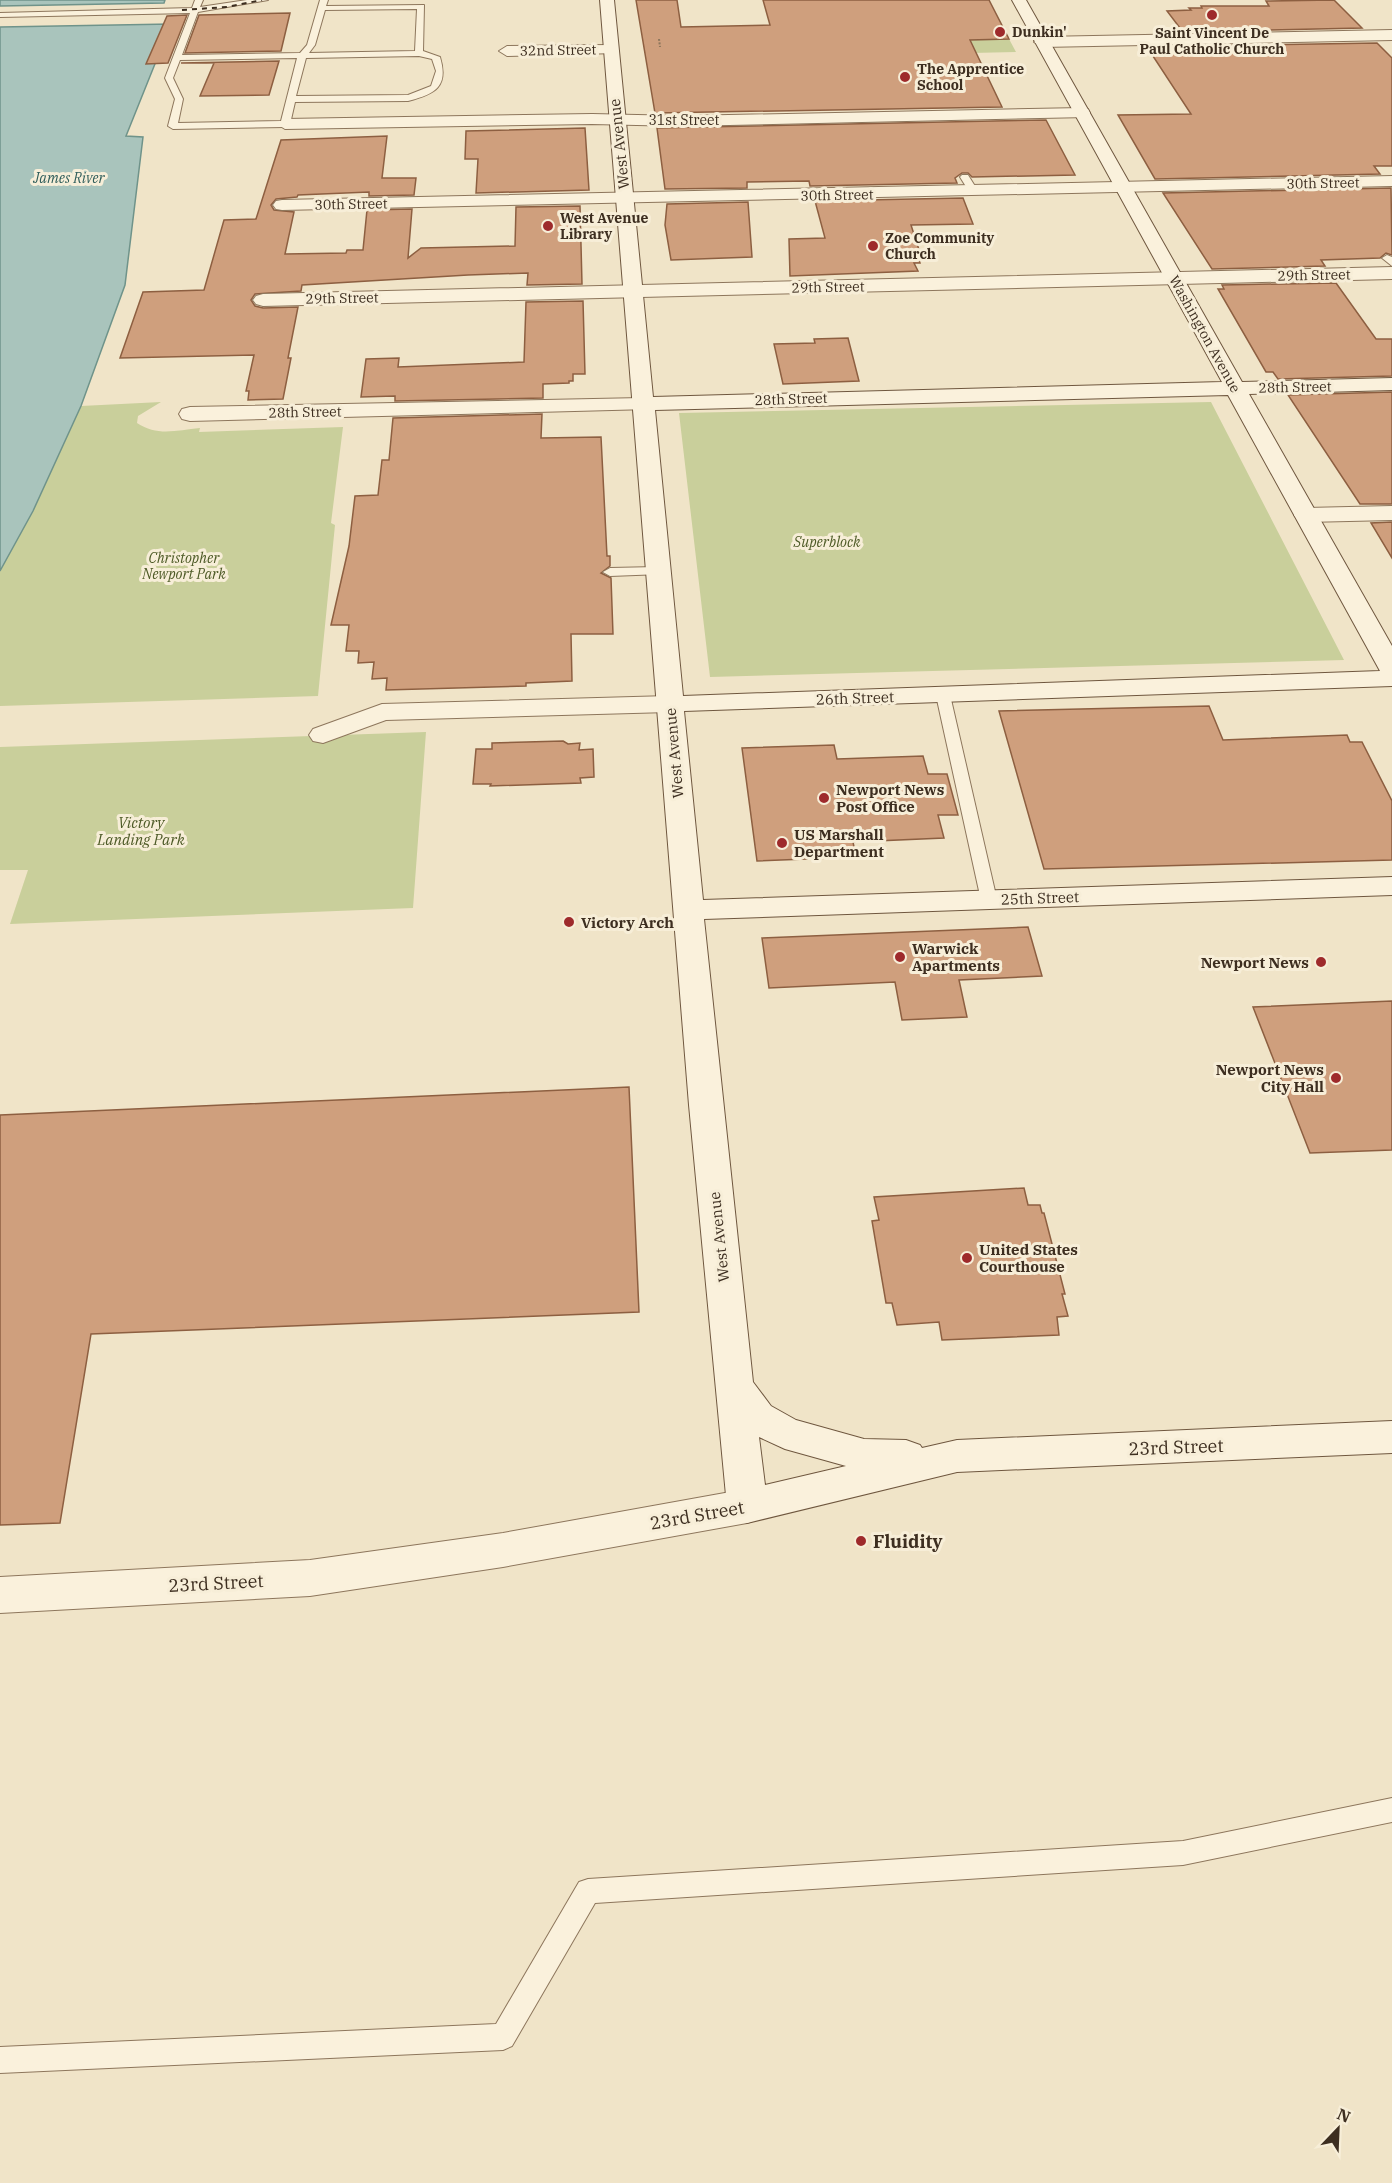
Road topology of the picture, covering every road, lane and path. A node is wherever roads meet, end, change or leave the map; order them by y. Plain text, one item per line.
1 (199, 0) edge
2 (264, 0) edge
3 (607, 0) edge
4 (1019, 0) edge
5 (323, 4) edge
6 (195, 10) junction
7 (0, 15) edge
8 (1392, 35) edge
9 (659, 39) dead end
10 (1042, 42) junction
11 (660, 47) dead end
12 (610, 50) junction
13 (507, 51) dead end
14 (419, 53) junction
15 (302, 56) junction
16 (176, 58) junction
17 (291, 99) junction
18 (1082, 113) junction
19 (616, 119) junction
20 (285, 124) junction
21 (1392, 181) edge
22 (1124, 188) junction
23 (624, 199) junction
24 (282, 205) dead end
25 (1390, 265) edge
26 (1174, 279) junction
27 (632, 292) junction
28 (263, 300) dead end
29 (1392, 384) edge
30 (1235, 388) junction
31 (642, 404) junction
32 (190, 414) dead end
33 (1392, 513) edge
34 (1306, 516) junction
35 (657, 571) junction
36 (610, 572) dead end
37 (1392, 669) edge
38 (1392, 678) edge
39 (944, 695) junction
40 (669, 704) junction
41 (323, 735) dead end
42 (1392, 886) edge
43 (989, 900) junction
44 (688, 910) junction
45 (734, 1385) junction
46 (1392, 1437) edge
47 (957, 1456) junction
48 (747, 1506) junction
49 (0, 1595) edge
50 (1392, 1810) edge
51 (0, 2060) edge

1 - 6 lane
2 - 6 lane
3 - 12 street, West Avenue
4 - 10 street, Washington Avenue
5 - 14 lane
5 - 15 lane
6 - 7 lane
6 - 16 lane
8 - 10 street
9 - 11 path
10 - 18 street, Washington Avenue
12 - 13 street, 32nd Street
12 - 19 street, West Avenue
14 - 15 lane
14 - 17 lane
15 - 16 lane
15 - 17 lane
16 - 20 lane
17 - 20 lane
18 - 19 street, 31st Street
18 - 22 street, Washington Avenue
19 - 20 street, 31st Street
19 - 23 street, West Avenue
21 - 22 street, 30th Street
22 - 23 street, 30th Street
22 - 26 street, Washington Avenue
23 - 24 street, 30th Street
23 - 27 street, West Avenue
25 - 26 street, 29th Street
26 - 27 street, 29th Street
26 - 30 street, Washington Avenue
27 - 28 street, 29th Street
27 - 31 street, West Avenue
29 - 30 street, 28th Street
30 - 31 street, 28th Street
30 - 34 street, Washington Avenue
31 - 32 street, 28th Street
31 - 35 street, West Avenue
33 - 34 street
34 - 37 street, Washington Avenue
35 - 36 lane
35 - 40 street, West Avenue
38 - 39 street, 26th Street
39 - 40 street, 26th Street
39 - 43 lane
40 - 41 street, 26th Street
40 - 44 street, West Avenue
42 - 43 street, 25th Street
43 - 44 street, 25th Street
44 - 45 street, West Avenue
45 - 47 street
45 - 48 street, West Avenue
46 - 47 street, 23rd Street
47 - 48 street, 23rd Street
48 - 49 street, 23rd Street
50 - 51 lane

